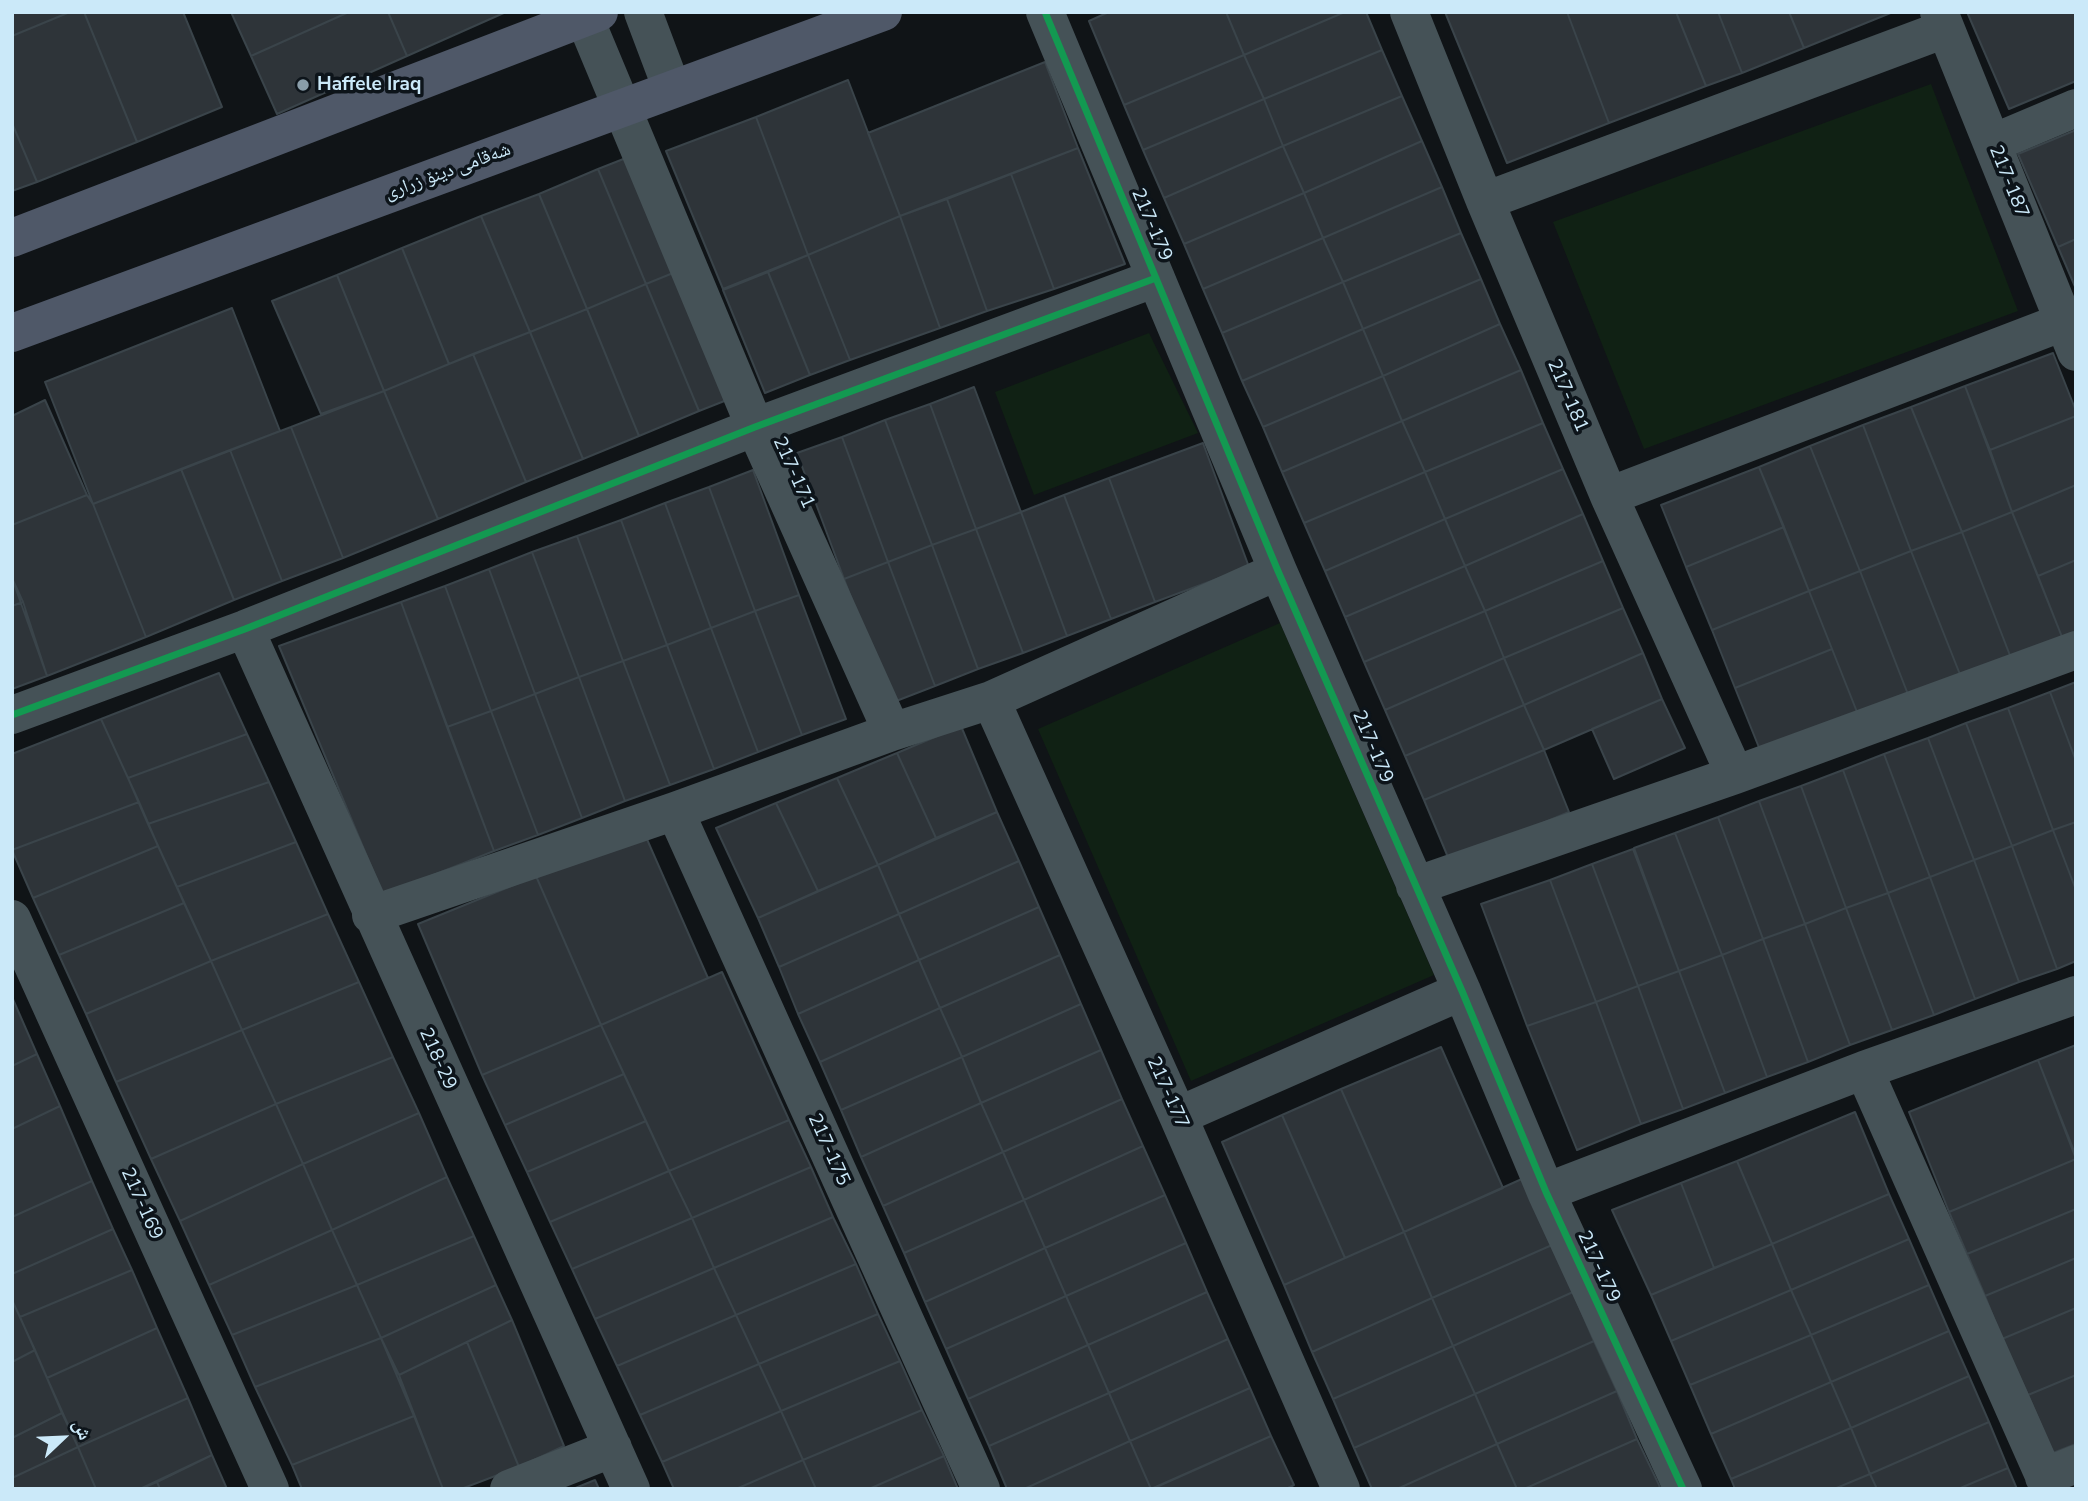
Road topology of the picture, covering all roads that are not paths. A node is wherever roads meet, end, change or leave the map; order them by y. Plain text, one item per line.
1 (643, 12) edge
2 (883, 12) edge
3 (1045, 12) edge
4 (1409, 12) edge
5 (588, 14) edge
6 (1942, 20) edge
7 (673, 89) junction
8 (623, 107) junction
9 (2076, 108) edge
10 (1993, 143) junction
11 (1485, 201) junction
12 (12, 237) edge
13 (1156, 278) junction
14 (12, 333) edge
15 (2069, 337) edge
16 (755, 427) junction
17 (1609, 496) junction
18 (1278, 571) junction
19 (245, 629) junction
20 (2076, 650) edge
21 (991, 700) junction
22 (12, 715) edge
23 (892, 732) junction
24 (1735, 775) junction
25 (675, 811) junction
26 (1415, 886) junction
27 (371, 915) junction
28 (12, 919) edge
29 (1462, 991) junction
30 (2076, 995) edge
31 (1864, 1070) junction
32 (1178, 1116) junction
33 (1546, 1192) junction
34 (613, 1448) junction
35 (2057, 1477) edge
36 (270, 1489) edge
37 (509, 1489) edge
38 (631, 1489) edge
39 (981, 1489) edge
40 (1341, 1489) edge
41 (1683, 1489) edge

1 - 7 street
2 - 7 main road, شەقامی دینۆ زراری
3 - 13 street, 217-179
4 - 11 street, 217-181
5 - 8 street, 217-171
5 - 12 main road
6 - 10 street, 217-187
6 - 11 street
7 - 8 main road, شەقامی دینۆ زراری
8 - 14 main road, شەقامی دینۆ زراری
8 - 16 street, 217-171
9 - 10 street
10 - 15 street, 217-187
11 - 17 street, 217-181
13 - 16 street
13 - 18 street, 217-179
15 - 17 street
16 - 19 street
16 - 23 street, 217-171
17 - 24 street, 217-181
18 - 21 street
18 - 26 street, 217-179
19 - 22 street
19 - 27 street, 218-29
20 - 24 street
21 - 23 street
21 - 32 street, 217-177
23 - 25 street
24 - 26 street
25 - 27 street
25 - 39 street, 217-175
26 - 29 street, 217-179
27 - 34 street, 218-29
28 - 36 street, 217-169
29 - 32 street
29 - 33 street, 217-179
30 - 31 street
31 - 33 street
31 - 35 street
32 - 40 street, 217-177
33 - 41 street, 217-179
34 - 37 street
34 - 38 street, 218-29

